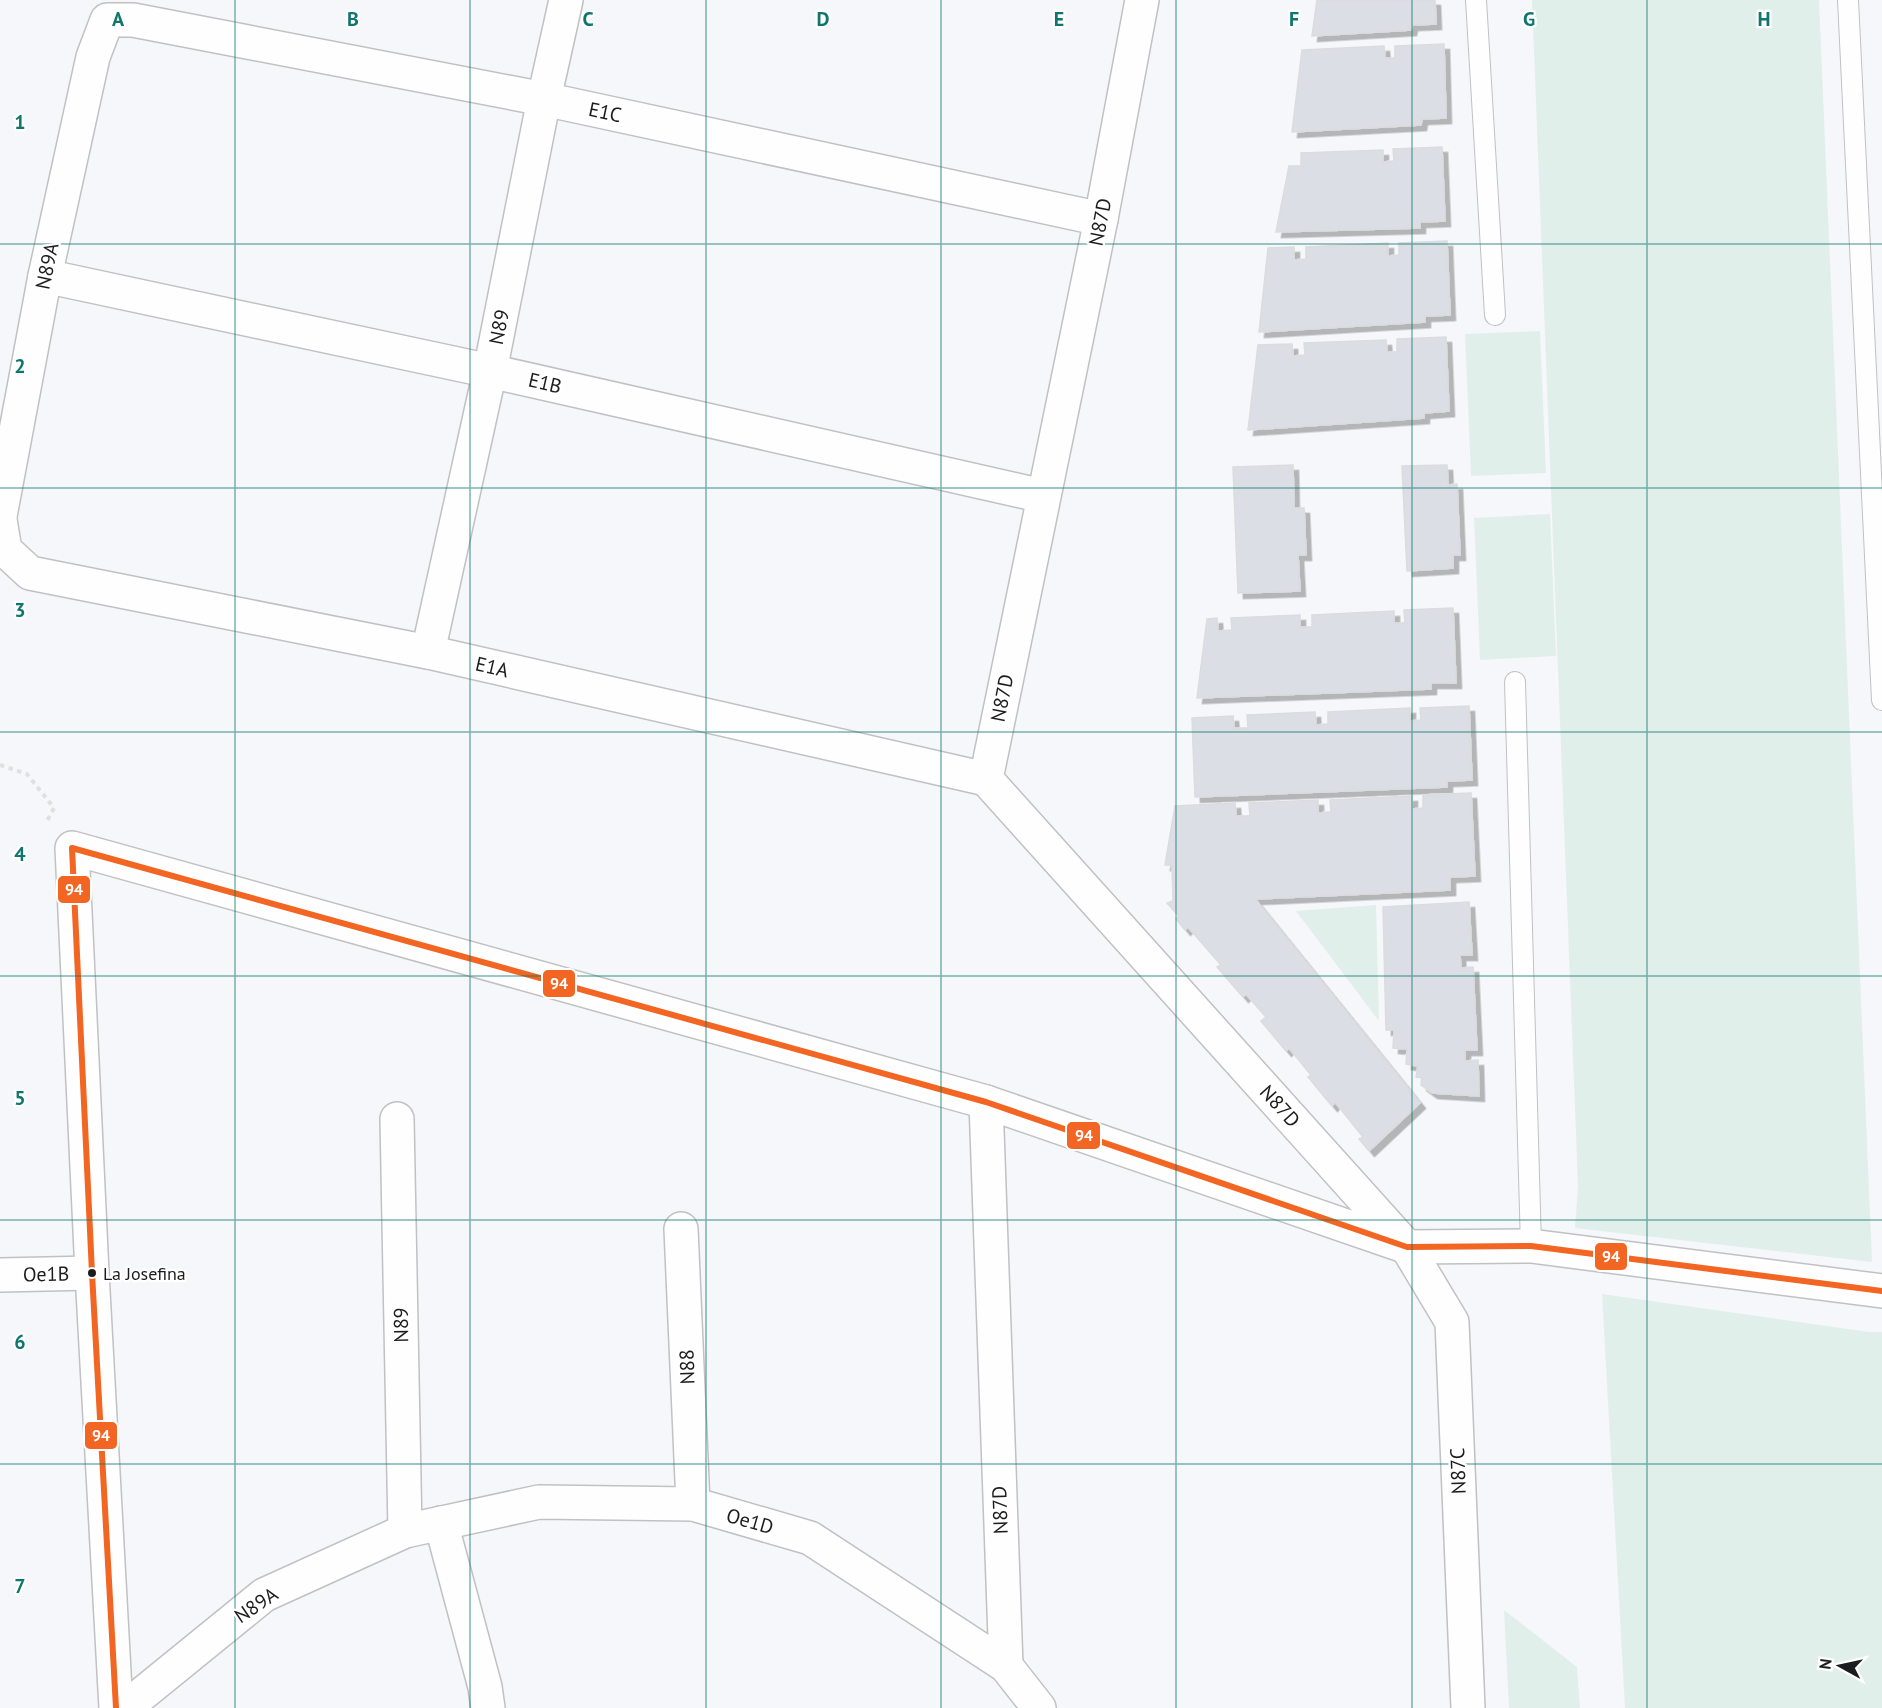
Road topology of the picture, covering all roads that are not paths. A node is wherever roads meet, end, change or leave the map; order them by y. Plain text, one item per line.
1 (566, 0) edge
2 (1142, 0) edge
3 (1476, 0) edge
4 (1848, 0) edge
5 (107, 20) joint
6 (544, 99) junction
7 (1101, 219) junction
8 (45, 276) junction
9 (1494, 315) dead end
10 (490, 371) junction
11 (1043, 496) junction
12 (0, 516) edge
13 (2, 535) edge
14 (428, 652) junction
15 (1515, 682) dead end
16 (1882, 700) edge
17 (986, 778) junction
18 (986, 1102) junction
19 (397, 1119) dead end
20 (681, 1229) dead end
21 (1531, 1246) junction
22 (1407, 1247) junction
23 (92, 1273) junction
24 (0, 1275) edge
25 (1882, 1291) edge
26 (693, 1504) junction
27 (441, 1523) junction
28 (405, 1531) junction
29 (1006, 1666) junction
30 (116, 1708) edge
31 (125, 1708) edge
32 (488, 1708) edge
33 (1039, 1708) edge
34 (1468, 1708) edge

1 - 6 street, N89
2 - 7 street, N87D
3 - 9 lane
4 - 16 lane
5 - 6 street, E1C
5 - 8 street, N89A
6 - 7 street, E1C
6 - 10 street, N89
7 - 11 street, N87D
8 - 10 street, E1B
8 - 12 street, N89A
10 - 11 street, E1B
10 - 14 street, N89
11 - 17 street, N87D
13 - 14 street, E1A
14 - 17 street, E1A
15 - 21 lane
17 - 22 street, N87D
18 - 22 street
18 - 23 street
18 - 29 street, N87D
19 - 28 street, N89
20 - 26 street, N88
21 - 22 street
21 - 25 street
22 - 34 street, N87C
23 - 24 street, Oe1B
23 - 30 street
26 - 27 street, Oe1D
26 - 29 street, Oe1D
27 - 28 street, Oe1D
27 - 32 street
28 - 31 street, N89A
29 - 33 street, Oe1D

